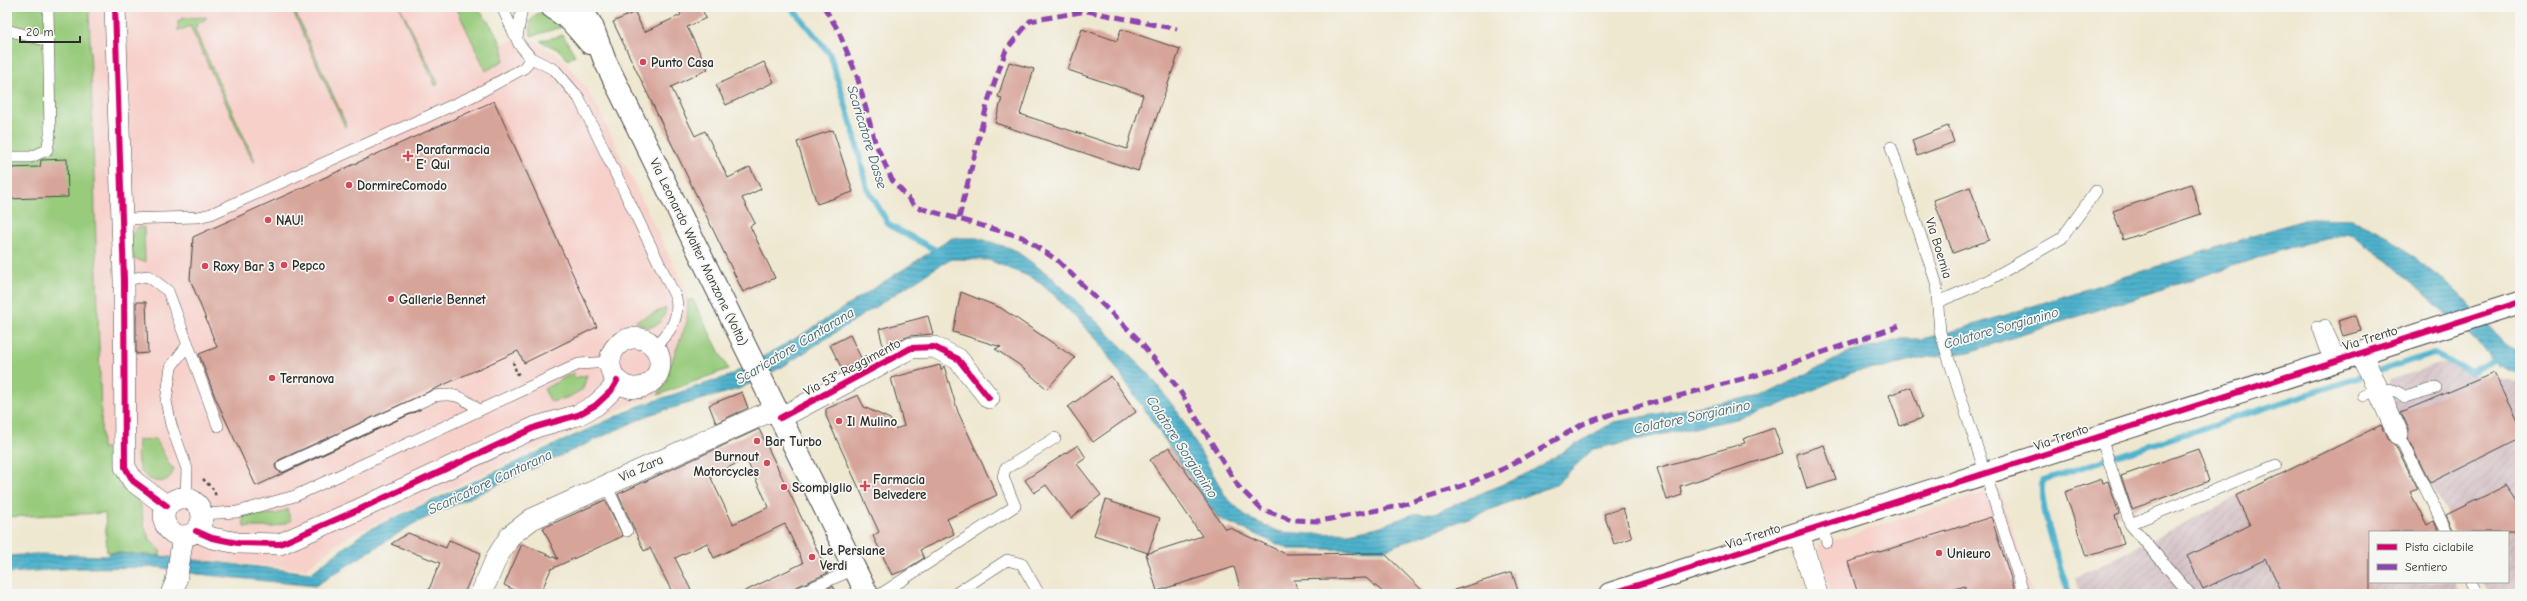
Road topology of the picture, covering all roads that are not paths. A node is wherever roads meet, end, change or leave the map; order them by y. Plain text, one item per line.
1 (48, 7) edge
2 (115, 7) edge
3 (502, 7) edge
4 (522, 7) edge
5 (552, 7) edge
6 (580, 7) edge
7 (7, 30) edge
8 (517, 38) junction
9 (48, 41) junction
10 (531, 58) junction
11 (605, 61) junction
12 (1891, 147) dead end
13 (7, 157) edge
14 (2096, 191) dead end
15 (122, 219) junction
16 (124, 280) junction
17 (1938, 302) junction
18 (2520, 302) edge
19 (2321, 326) dead end
20 (188, 344) junction
21 (654, 347) junction
22 (610, 362) junction
23 (2364, 375) junction
24 (617, 381) junction
25 (2436, 388) dead end
26 (989, 398) dead end
27 (479, 410) junction
28 (777, 414) junction
29 (218, 426) dead end
30 (2398, 434) joint
31 (1055, 438) dead end
32 (2105, 450) junction
33 (2276, 465) dead end
34 (282, 466) dead end
35 (1986, 474) junction
36 (606, 484) junction
37 (177, 502) junction
38 (2130, 524) junction
39 (193, 527) junction
40 (627, 531) dead end
41 (2446, 531) edge
42 (1799, 533) junction
43 (855, 569) junction
44 (2472, 583) edge
45 (173, 588) edge
46 (481, 594) edge
47 (798, 594) edge
48 (867, 594) edge
49 (881, 594) edge
50 (955, 594) edge
51 (1039, 594) edge
52 (1610, 594) edge
53 (1817, 594) edge
54 (2024, 594) edge
55 (2190, 594) edge
56 (2477, 594) edge

1 - 9 lane
2 - 15 street
3 - 8 lane
4 - 8 lane
5 - 11 street, Via Leonardo Walter Manzone (Volta)
6 - 11 street, Via Leonardo Walter Manzone (Volta)
7 - 9 lane
8 - 10 lane
9 - 13 lane
10 - 15 lane
10 - 21 lane
11 - 28 street, Via Leonardo Walter Manzone (Volta)
12 - 17 lane, Via Boemia
14 - 17 lane
15 - 16 street
16 - 20 lane
16 - 37 street
17 - 35 lane, Via Boemia
18 - 23 street, Via Trento
19 - 23 lane
20 - 29 lane
20 - 37 lane
21 - 22 street
21 - 24 street
22 - 24 street
22 - 27 lane
23 - 25 lane
23 - 30 street
23 - 32 street, Via Trento
24 - 39 street
26 - 28 street, Via 53° Reggimento
27 - 34 lane
27 - 39 lane
28 - 36 street, Via Zara
28 - 43 street, Via Leonardo Walter Manzone (Volta)
30 - 41 lane
31 - 49 lane
32 - 35 street, Via Trento
32 - 38 lane
33 - 38 lane
35 - 42 street, Via Trento
35 - 54 lane, Via Boemia
36 - 40 lane
36 - 46 street, Via Zara
37 - 39 street
37 - 39 street
38 - 55 lane
39 - 45 street
42 - 52 street, Via Trento
42 - 53 street
43 - 47 lane
43 - 48 street, Via Leonardo Walter Manzone (Volta)
44 - 56 lane
50 - 51 lane

